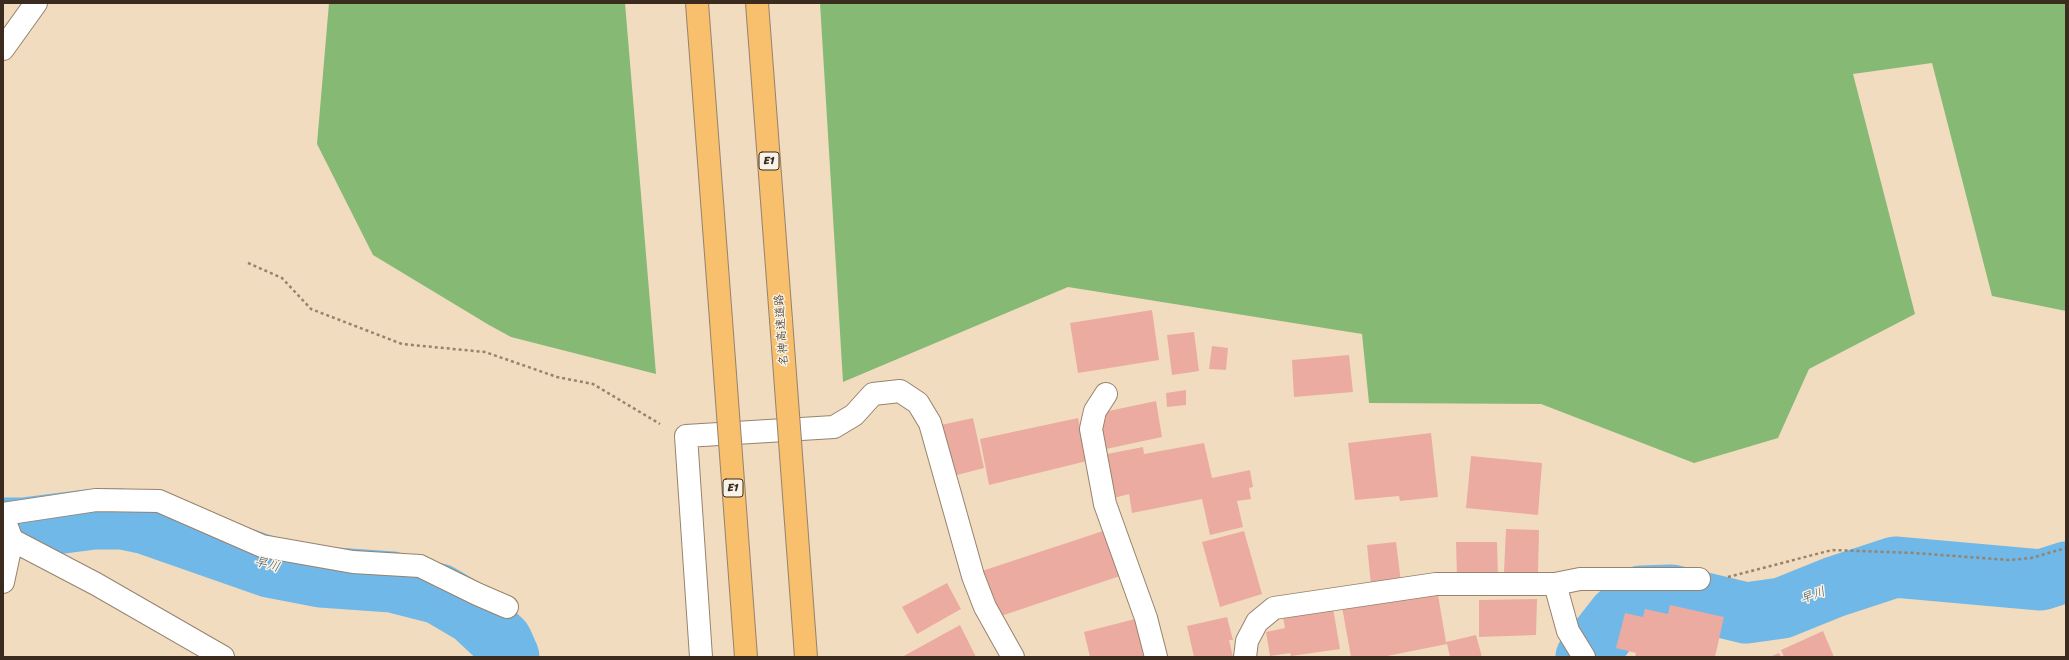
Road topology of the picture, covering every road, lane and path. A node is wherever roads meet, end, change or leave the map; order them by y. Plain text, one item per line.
1 (36, 3) edge
2 (697, 3) edge
3 (757, 3) edge
4 (3, 49) edge
5 (248, 264) dead end
6 (1106, 394) dead end
7 (686, 436) junction
8 (7, 526) edge
9 (2066, 548) edge
10 (1699, 579) joint
11 (3, 582) edge
12 (1555, 584) junction
13 (507, 607) dead end
14 (1581, 654) edge
15 (223, 657) edge
16 (701, 657) edge
17 (746, 657) edge
18 (806, 657) edge
19 (1013, 657) edge
20 (1156, 657) edge
21 (1245, 657) edge

1 - 4 street
2 - 17 highway, E1, bridge
3 - 18 highway, 名神高速道路 / E1, bridge
5 - 7 path
6 - 20 street
7 - 16 street
7 - 19 street
8 - 11 street
8 - 13 street
8 - 15 street
9 - 10 path
10 - 12 street
12 - 14 street
12 - 21 street

